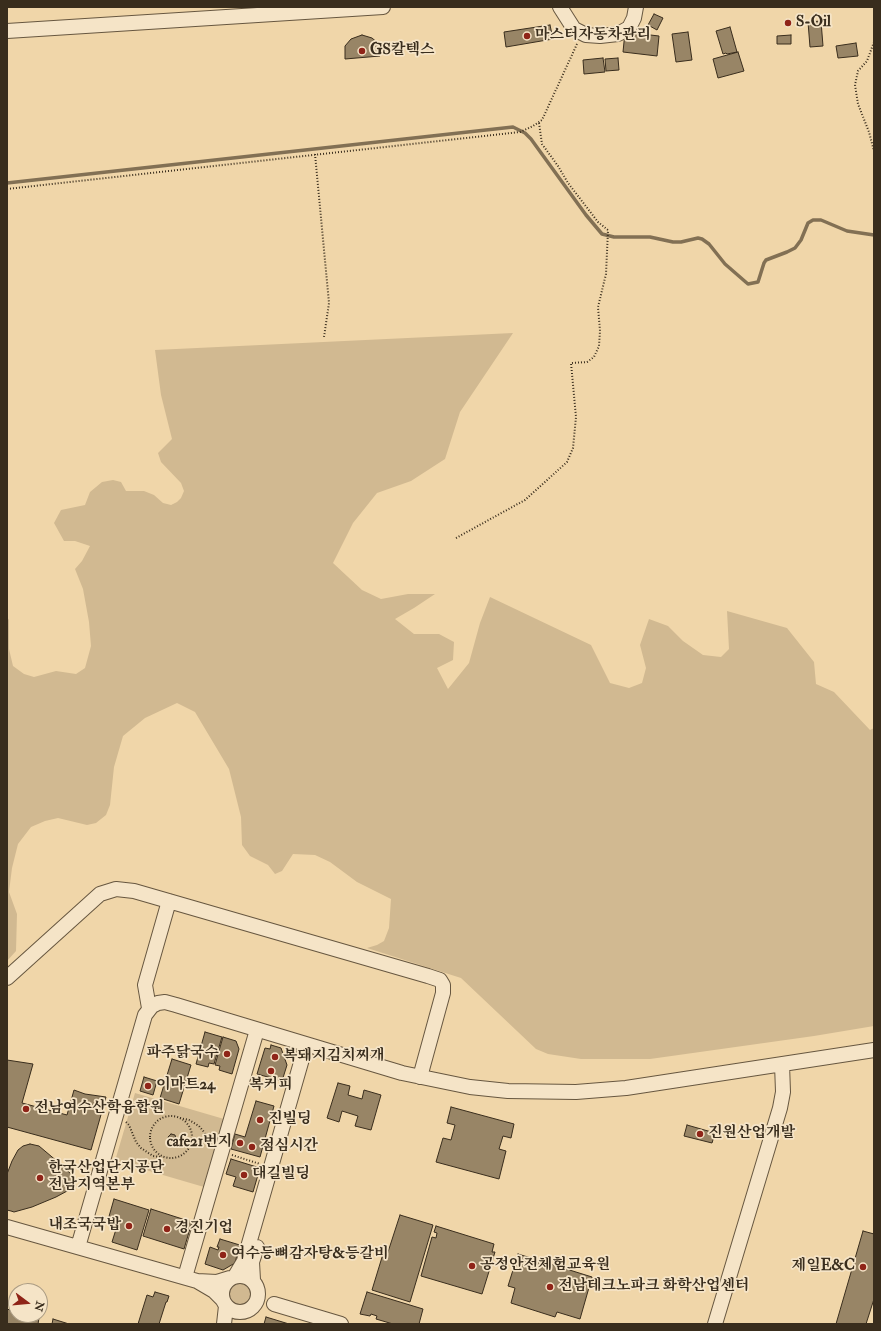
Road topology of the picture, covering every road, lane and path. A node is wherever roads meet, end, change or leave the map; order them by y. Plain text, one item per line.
1 (383, 7) edge
2 (560, 7) edge
3 (636, 7) edge
4 (7, 31) edge
5 (581, 34) junction
6 (874, 42) edge
7 (539, 123) junction
8 (874, 151) edge
9 (315, 154) junction
10 (7, 189) edge
11 (324, 336) dead end
12 (456, 538) dead end
13 (169, 901) junction
14 (7, 978) edge
15 (149, 1008) junction
16 (257, 1030) junction
17 (311, 1046) junction
18 (874, 1050) edge
19 (782, 1064) junction
20 (420, 1077) junction
21 (179, 1118) junction
22 (115, 1119) junction
23 (222, 1152) junction
24 (162, 1156) junction
25 (271, 1167) junction
26 (7, 1227) edge
27 (78, 1247) junction
28 (232, 1277) junction
29 (191, 1279) junction
30 (255, 1286) junction
31 (224, 1303) junction
32 (274, 1304) junction
33 (243, 1314) edge
34 (224, 1324) edge
35 (341, 1324) edge
36 (714, 1324) edge

1 - 4 street
2 - 5 street
3 - 5 street
5 - 7 path
6 - 8 path
7 - 9 path
7 - 12 path
9 - 10 path
9 - 11 path
13 - 14 street
13 - 15 street
13 - 20 street
15 - 16 street
15 - 22 street
16 - 17 street
16 - 23 street
17 - 20 street
17 - 25 street
17 - 30 street
18 - 19 street
19 - 20 street
19 - 36 street
21 - 23 path
21 - 24 path
21 - 24 path
22 - 24 path
22 - 27 street
23 - 25 path
23 - 29 street
25 - 28 street
26 - 27 street
27 - 29 street
28 - 29 street
28 - 30 street
28 - 31 street
29 - 31 street
30 - 32 street
30 - 33 street
31 - 33 street
31 - 34 street
32 - 33 street
32 - 35 street

